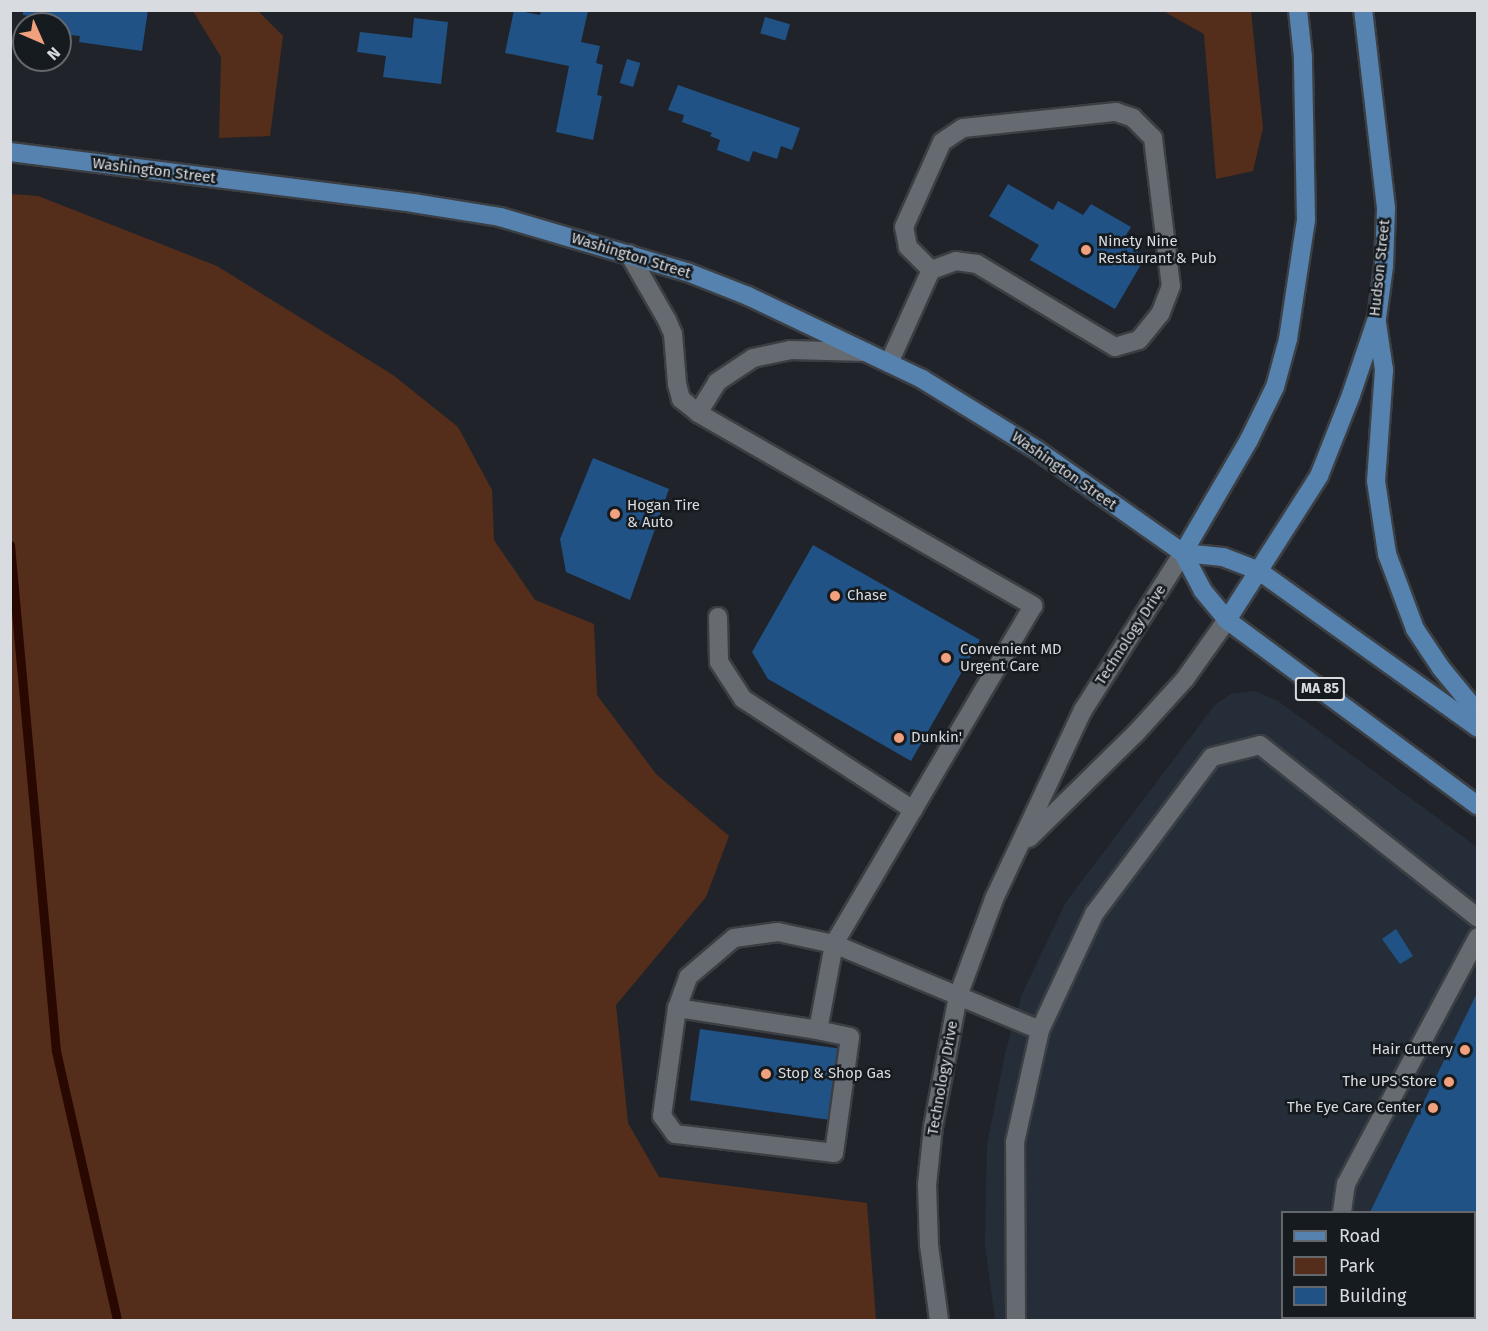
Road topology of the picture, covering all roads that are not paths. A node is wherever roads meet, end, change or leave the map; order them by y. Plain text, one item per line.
1 (1298, 10) edge
2 (1364, 10) edge
3 (10, 152) edge
4 (629, 254) junction
5 (931, 270) junction
6 (1377, 318) junction
7 (866, 352) junction
8 (889, 363) junction
9 (698, 412) junction
10 (1183, 553) junction
11 (1259, 571) junction
12 (718, 617) dead end
13 (1227, 620) junction
14 (1478, 713) edge
15 (1478, 728) edge
16 (1478, 806) edge
17 (913, 810) junction
18 (1019, 848) junction
19 (1478, 918) edge
20 (1478, 937) edge
21 (834, 944) junction
22 (958, 996) junction
23 (677, 1008) junction
24 (818, 1030) junction
25 (1040, 1030) junction
26 (1342, 1211) edge
27 (939, 1320) edge
28 (1016, 1320) edge

1 - 10 main road
2 - 6 main road, Hudson Street
3 - 4 main road, Washington Street / MA 85
4 - 7 main road, Washington Street / MA 85
4 - 9 street
5 - 5 street
5 - 8 street
6 - 11 main road, Hudson Street
6 - 14 main road
7 - 8 main road, Washington Street / MA 85
7 - 9 street
8 - 10 main road, Washington Street / MA 85
9 - 17 street
10 - 11 main road, Washington Street / MA 85
10 - 13 main road, Washington Street / MA 85
10 - 18 street, Technology Drive
11 - 13 main road, Hudson Street
11 - 15 main road, Washington Street / MA 85
12 - 17 street
13 - 16 main road, Washington Street / MA 85
13 - 18 street, Technology Drive
17 - 21 street
18 - 22 street, Technology Drive
19 - 25 street
20 - 26 street
21 - 22 street
21 - 23 street
21 - 24 street
22 - 25 street
22 - 27 street, Technology Drive
23 - 24 street
23 - 24 street
25 - 28 street

